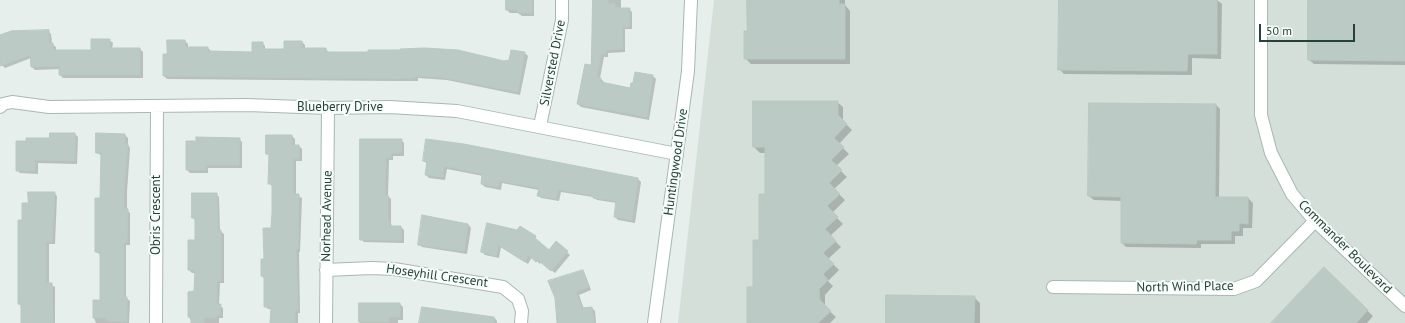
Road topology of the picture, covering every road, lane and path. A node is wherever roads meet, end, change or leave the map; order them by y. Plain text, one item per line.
1 (562, 0) edge
2 (691, 0) edge
3 (1261, 0) edge
4 (0, 107) edge
5 (157, 107) junction
6 (328, 108) junction
7 (540, 126) junction
8 (677, 154) junction
9 (1315, 221) junction
10 (326, 270) junction
11 (1053, 287) dead end
12 (1405, 306) edge
13 (156, 323) edge
14 (326, 323) edge
15 (521, 323) edge
16 (654, 323) edge

1 - 7 street, Silversted Drive
2 - 8 street, Huntingwood Drive
3 - 9 street, Commander Boulevard
4 - 5 street, Blueberry Drive
5 - 6 street, Blueberry Drive
5 - 13 street, Obris Crescent
6 - 7 street, Blueberry Drive
6 - 10 street, Norhead Avenue
7 - 8 street, Blueberry Drive
8 - 16 street, Huntingwood Drive
9 - 11 street, North Wind Place
9 - 12 street, Commander Boulevard
10 - 14 street, Norhead Avenue
10 - 15 street, Hoseyhill Crescent

